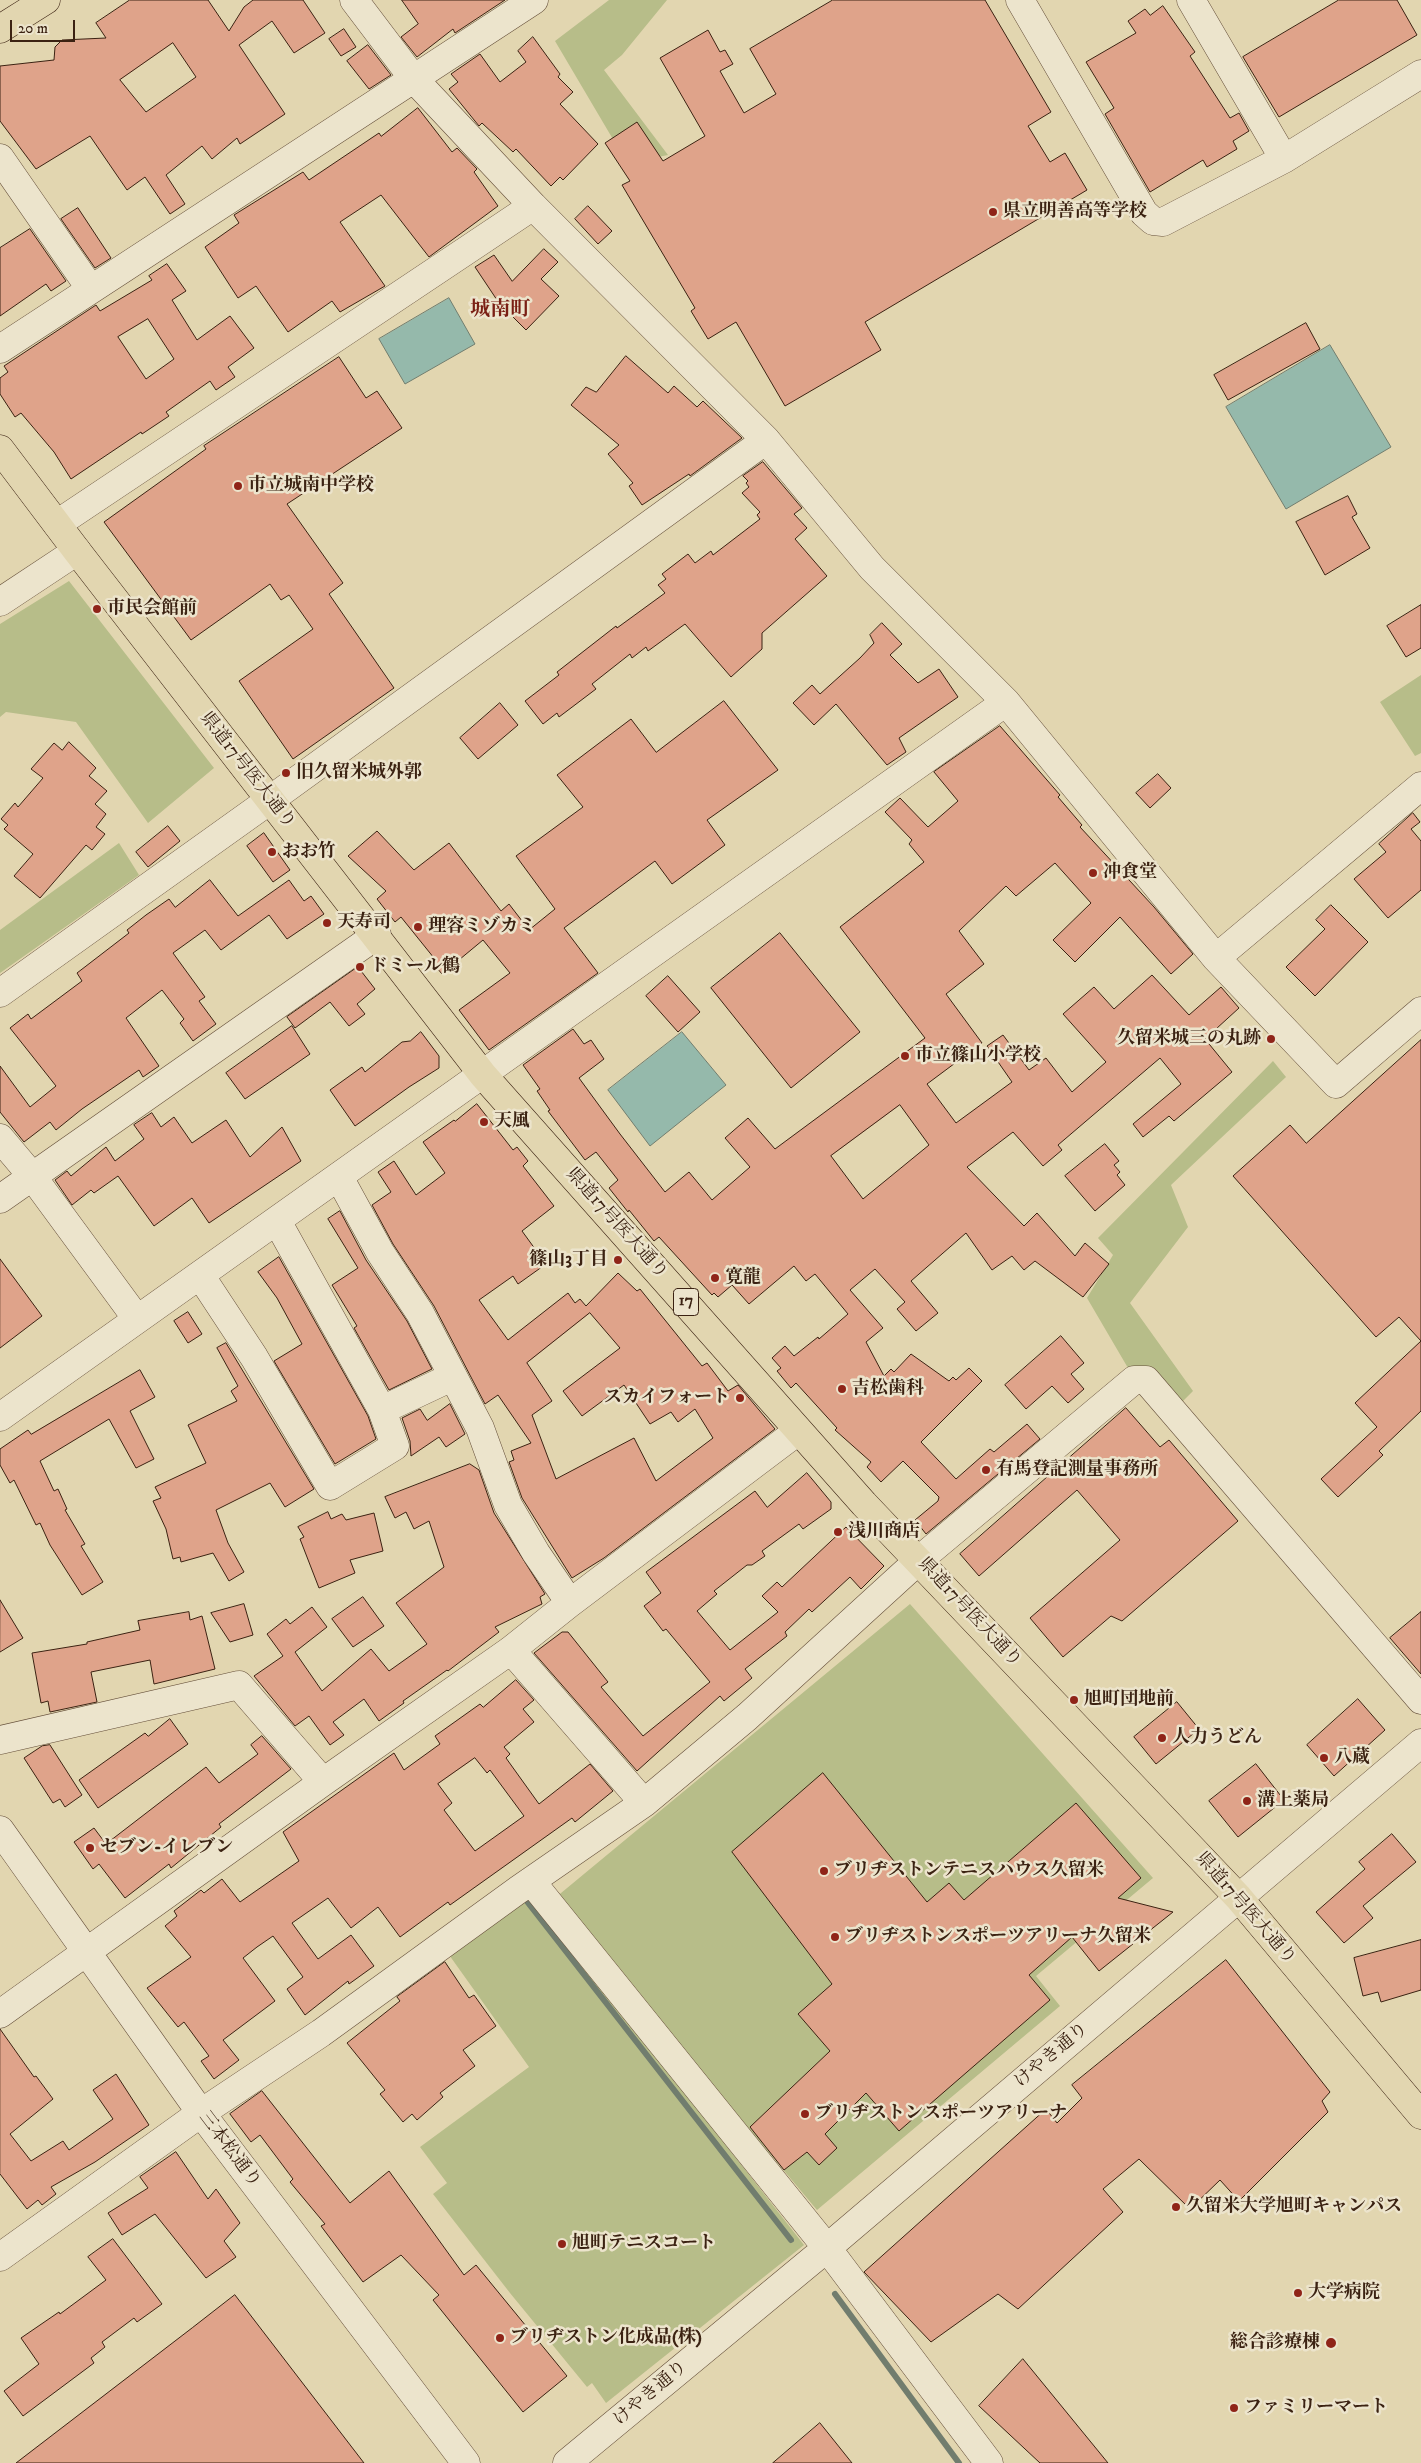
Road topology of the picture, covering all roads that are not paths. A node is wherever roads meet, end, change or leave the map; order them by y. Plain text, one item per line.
1 (46, 0) edge
2 (354, 0) edge
3 (534, 0) edge
4 (1020, 0) edge
5 (1191, 0) edge
6 (0, 29) edge
7 (1421, 74) edge
8 (413, 78) junction
9 (0, 158) edge
10 (1284, 159) junction
11 (533, 206) junction
12 (90, 288) junction
13 (0, 349) edge
14 (766, 440) junction
15 (0, 448) edge
16 (57, 524) junction
17 (77, 551) junction
18 (0, 602) edge
19 (1006, 702) junction
20 (1421, 786) edge
21 (270, 800) junction
22 (377, 936) junction
23 (1216, 958) junction
24 (0, 993) edge
25 (1421, 1011) edge
26 (483, 1074) junction
27 (0, 1138) edge
28 (32, 1176) junction
29 (339, 1177) junction
30 (0, 1199) edge
31 (277, 1221) junction
32 (200, 1275) junction
33 (137, 1319) junction
34 (452, 1377) junction
35 (382, 1410) junction
36 (0, 1417) edge
37 (798, 1431) junction
38 (919, 1560) junction
39 (570, 1603) junction
40 (511, 1650) junction
41 (1421, 1700) edge
42 (0, 1740) edge
43 (1421, 1743) edge
44 (323, 1782) junction
45 (644, 1803) junction
46 (0, 1830) edge
47 (531, 1881) junction
48 (1238, 1897) junction
49 (86, 1953) junction
50 (0, 2014) edge
51 (201, 2113) junction
52 (1421, 2115) edge
53 (827, 2248) junction
54 (0, 2257) edge
55 (466, 2463) edge
56 (567, 2463) edge
57 (989, 2463) edge

1 - 6 main road
2 - 8 street
3 - 8 street
4 - 10 street
5 - 10 street
7 - 10 street
8 - 11 street
8 - 12 street
9 - 12 street
11 - 14 street
11 - 16 street
12 - 13 street
14 - 19 street
14 - 21 street
15 - 16 main road, 県道17号医大通り / 17
16 - 17 main road, 県道17号医大通り / 17
17 - 18 street
17 - 21 main road, 県道17号医大通り / 17
19 - 23 street
19 - 26 street
20 - 23 street
21 - 22 main road, 県道17号医大通り / 17
21 - 24 street
22 - 26 main road, 県道17号医大通り / 17
22 - 28 street
23 - 25 street
26 - 29 street
26 - 37 main road, 県道17号医大通り / 17
27 - 28 street
28 - 30 street
28 - 33 street
29 - 31 street
29 - 34 street
31 - 32 street
31 - 35 street
32 - 33 street
32 - 35 street
33 - 36 street
34 - 35 street
34 - 39 street
37 - 38 main road, 県道17号医大通り / 17
37 - 39 street
38 - 41 street
38 - 45 street
38 - 48 main road, 県道17号医大通り / 17
39 - 40 street
40 - 44 street
40 - 45 street
42 - 44 street
43 - 48 street, けやき通り
44 - 49 street
45 - 47 street
46 - 49 street, 三本松通り
47 - 51 street
47 - 53 street
48 - 52 main road, 県道17号医大通り / 17
48 - 53 street, けやき通り
49 - 50 street
49 - 51 street, 三本松通り
51 - 54 street
51 - 55 street, 三本松通り
53 - 56 street, けやき通り
53 - 57 street

